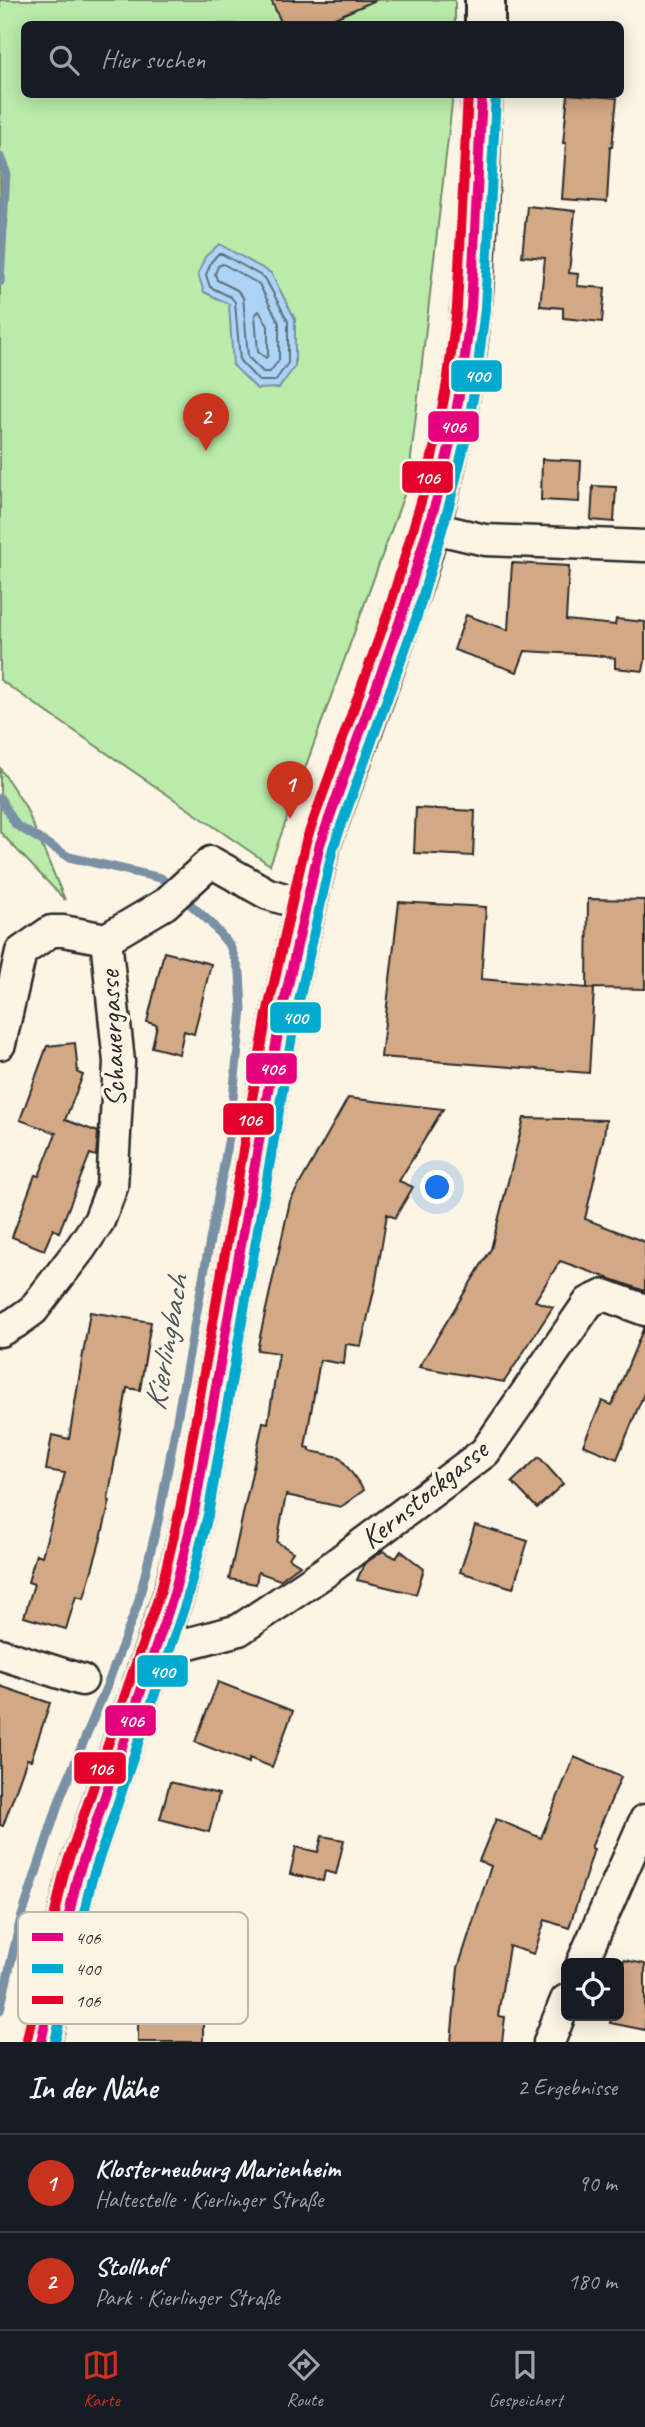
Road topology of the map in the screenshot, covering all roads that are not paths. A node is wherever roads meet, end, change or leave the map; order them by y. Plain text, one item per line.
1 (485, 0) edge
2 (485, 21) edge
3 (482, 98) edge
4 (429, 527) junction
5 (645, 546) edge
6 (305, 905) junction
7 (106, 939) junction
8 (0, 1044) edge
9 (645, 1310) edge
10 (0, 1331) edge
11 (155, 1652) junction
12 (0, 1654) edge
13 (82, 1681) dead end
14 (645, 1820) edge
15 (70, 1912) edge
16 (584, 1958) edge
17 (561, 2012) edge
18 (45, 2024) edge
19 (41, 2042) edge
20 (549, 2042) edge

1 - 2 main road
3 - 4 main road
4 - 5 street
4 - 6 main road
6 - 7 street, Schauergasse
6 - 11 main road
7 - 8 street
7 - 10 street, Schauergasse
9 - 11 street, Kernstockgasse
11 - 15 main road
12 - 13 street
14 - 16 street
17 - 20 street
18 - 19 main road

